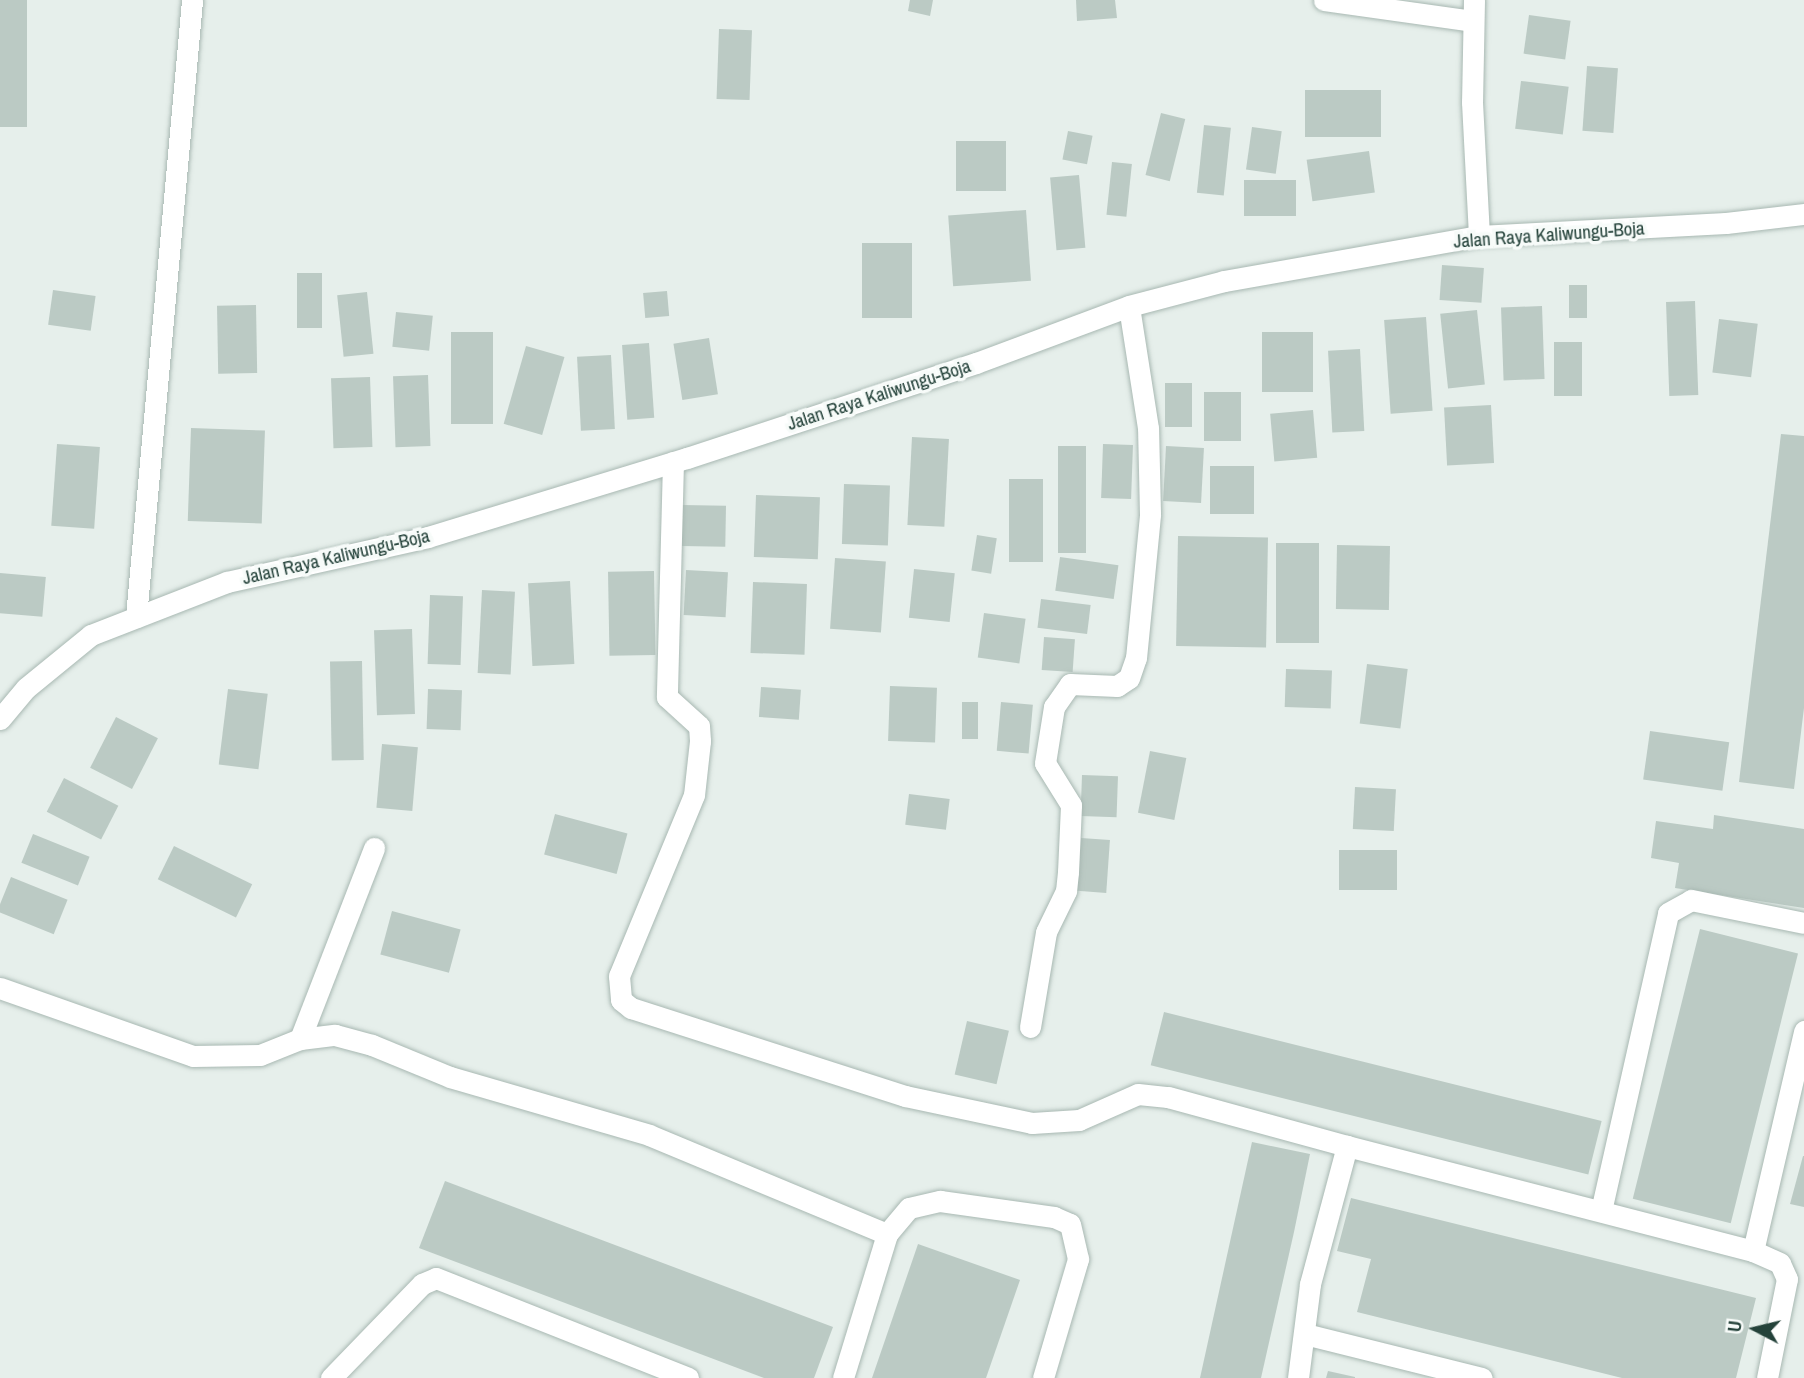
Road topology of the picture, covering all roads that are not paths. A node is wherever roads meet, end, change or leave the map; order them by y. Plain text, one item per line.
1 (192, 0) edge
2 (1324, 0) edge
3 (1474, 10) edge
4 (1804, 214) edge
5 (1479, 236) junction
6 (1129, 306) junction
7 (673, 462) junction
8 (136, 617) junction
9 (0, 719) edge
10 (374, 848) dead end
11 (1804, 923) edge
12 (0, 988) edge
13 (1030, 1027) dead end
14 (1804, 1031) edge
15 (300, 1039) junction
16 (1348, 1146) junction
17 (1601, 1211) junction
18 (887, 1234) junction
19 (1753, 1251) junction
20 (1305, 1334) junction
21 (331, 1378) edge
22 (688, 1378) edge
23 (843, 1378) edge
24 (1043, 1378) edge
25 (1297, 1378) edge
26 (1482, 1378) edge
27 (1767, 1378) edge

1 - 8 street
2 - 3 street
3 - 5 street
4 - 5 street, Jalan Raya Kaliwungu-Boja
5 - 6 street, Jalan Raya Kaliwungu-Boja
6 - 7 street, Jalan Raya Kaliwungu-Boja
6 - 13 street
7 - 8 street, Jalan Raya Kaliwungu-Boja
7 - 16 street
8 - 9 street, Jalan Raya Kaliwungu-Boja
10 - 15 street
11 - 17 street
12 - 15 street
14 - 19 street
15 - 18 street
16 - 17 street
16 - 20 street
17 - 19 street
18 - 23 street
18 - 24 street
19 - 27 street
20 - 25 street
20 - 26 street
21 - 22 street

